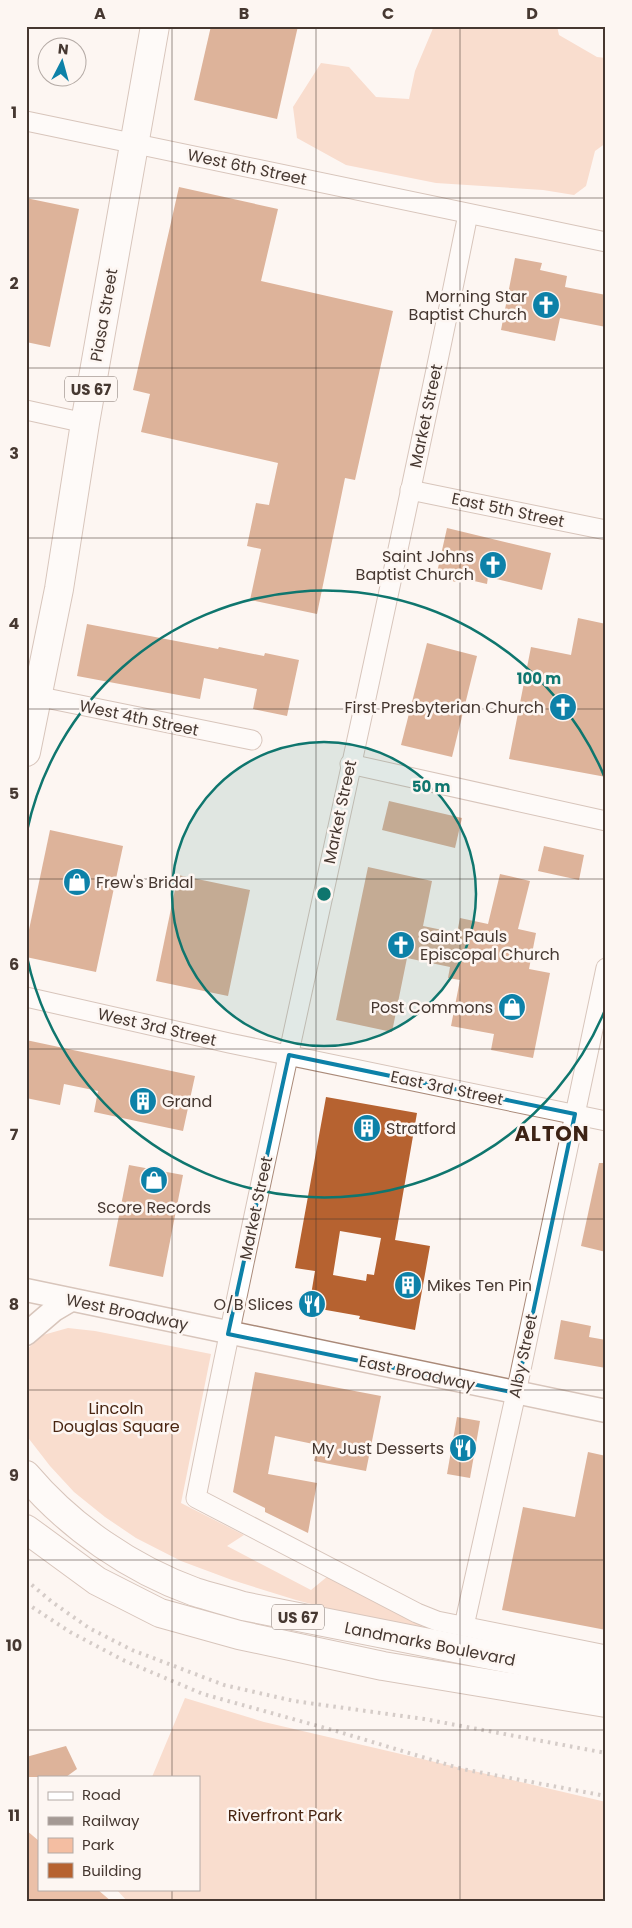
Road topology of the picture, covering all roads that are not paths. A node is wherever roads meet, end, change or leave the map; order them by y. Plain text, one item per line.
1 (156, 26) edge
2 (26, 121) edge
3 (134, 143) junction
4 (468, 214) junction
5 (606, 242) edge
6 (26, 410) edge
7 (85, 423) junction
8 (410, 490) junction
9 (606, 530) edge
10 (32, 696) edge
11 (252, 740) dead end
12 (26, 752) edge
13 (350, 764) junction
14 (606, 821) edge
15 (606, 968) edge
16 (26, 997) edge
17 (289, 1056) junction
18 (575, 1114) junction
19 (606, 1121) edge
20 (26, 1290) edge
21 (71, 1300) junction
22 (26, 1334) edge
23 (228, 1334) junction
24 (516, 1393) junction
25 (606, 1411) edge
26 (26, 1475) edge
27 (26, 1529) edge
28 (464, 1626) junction
29 (606, 1655) edge
30 (606, 1678) edge
31 (606, 1703) edge

1 - 3 highway, Piasa Street / US 67
2 - 3 street, West 6th Street
3 - 4 street, West 6th Street
3 - 7 highway, Piasa Street / US 67
4 - 5 street, West 6th Street
4 - 8 street, Market Street
6 - 7 street
7 - 10 highway, Piasa Street / US 67
8 - 9 street, East 5th Street
8 - 13 street, Market Street
10 - 11 street, West 4th Street
10 - 12 highway, Piasa Street / US 67
13 - 14 street
13 - 17 street, Market Street
15 - 18 street, Alby Street
16 - 17 street, West 3rd Street
17 - 18 street, East 3rd Street
17 - 23 street, Market Street
18 - 19 street, East 3rd Street
18 - 24 street, Alby Street
20 - 21 street, West Broadway
21 - 22 street
21 - 23 street, West Broadway
23 - 24 street, East Broadway
23 - 28 street, Market Street
24 - 25 street, East Broadway
24 - 28 street, Alby Street
26 - 30 highway, Landmarks Boulevard / US 67
27 - 31 highway, Landmarks Boulevard / US 67
28 - 29 street

